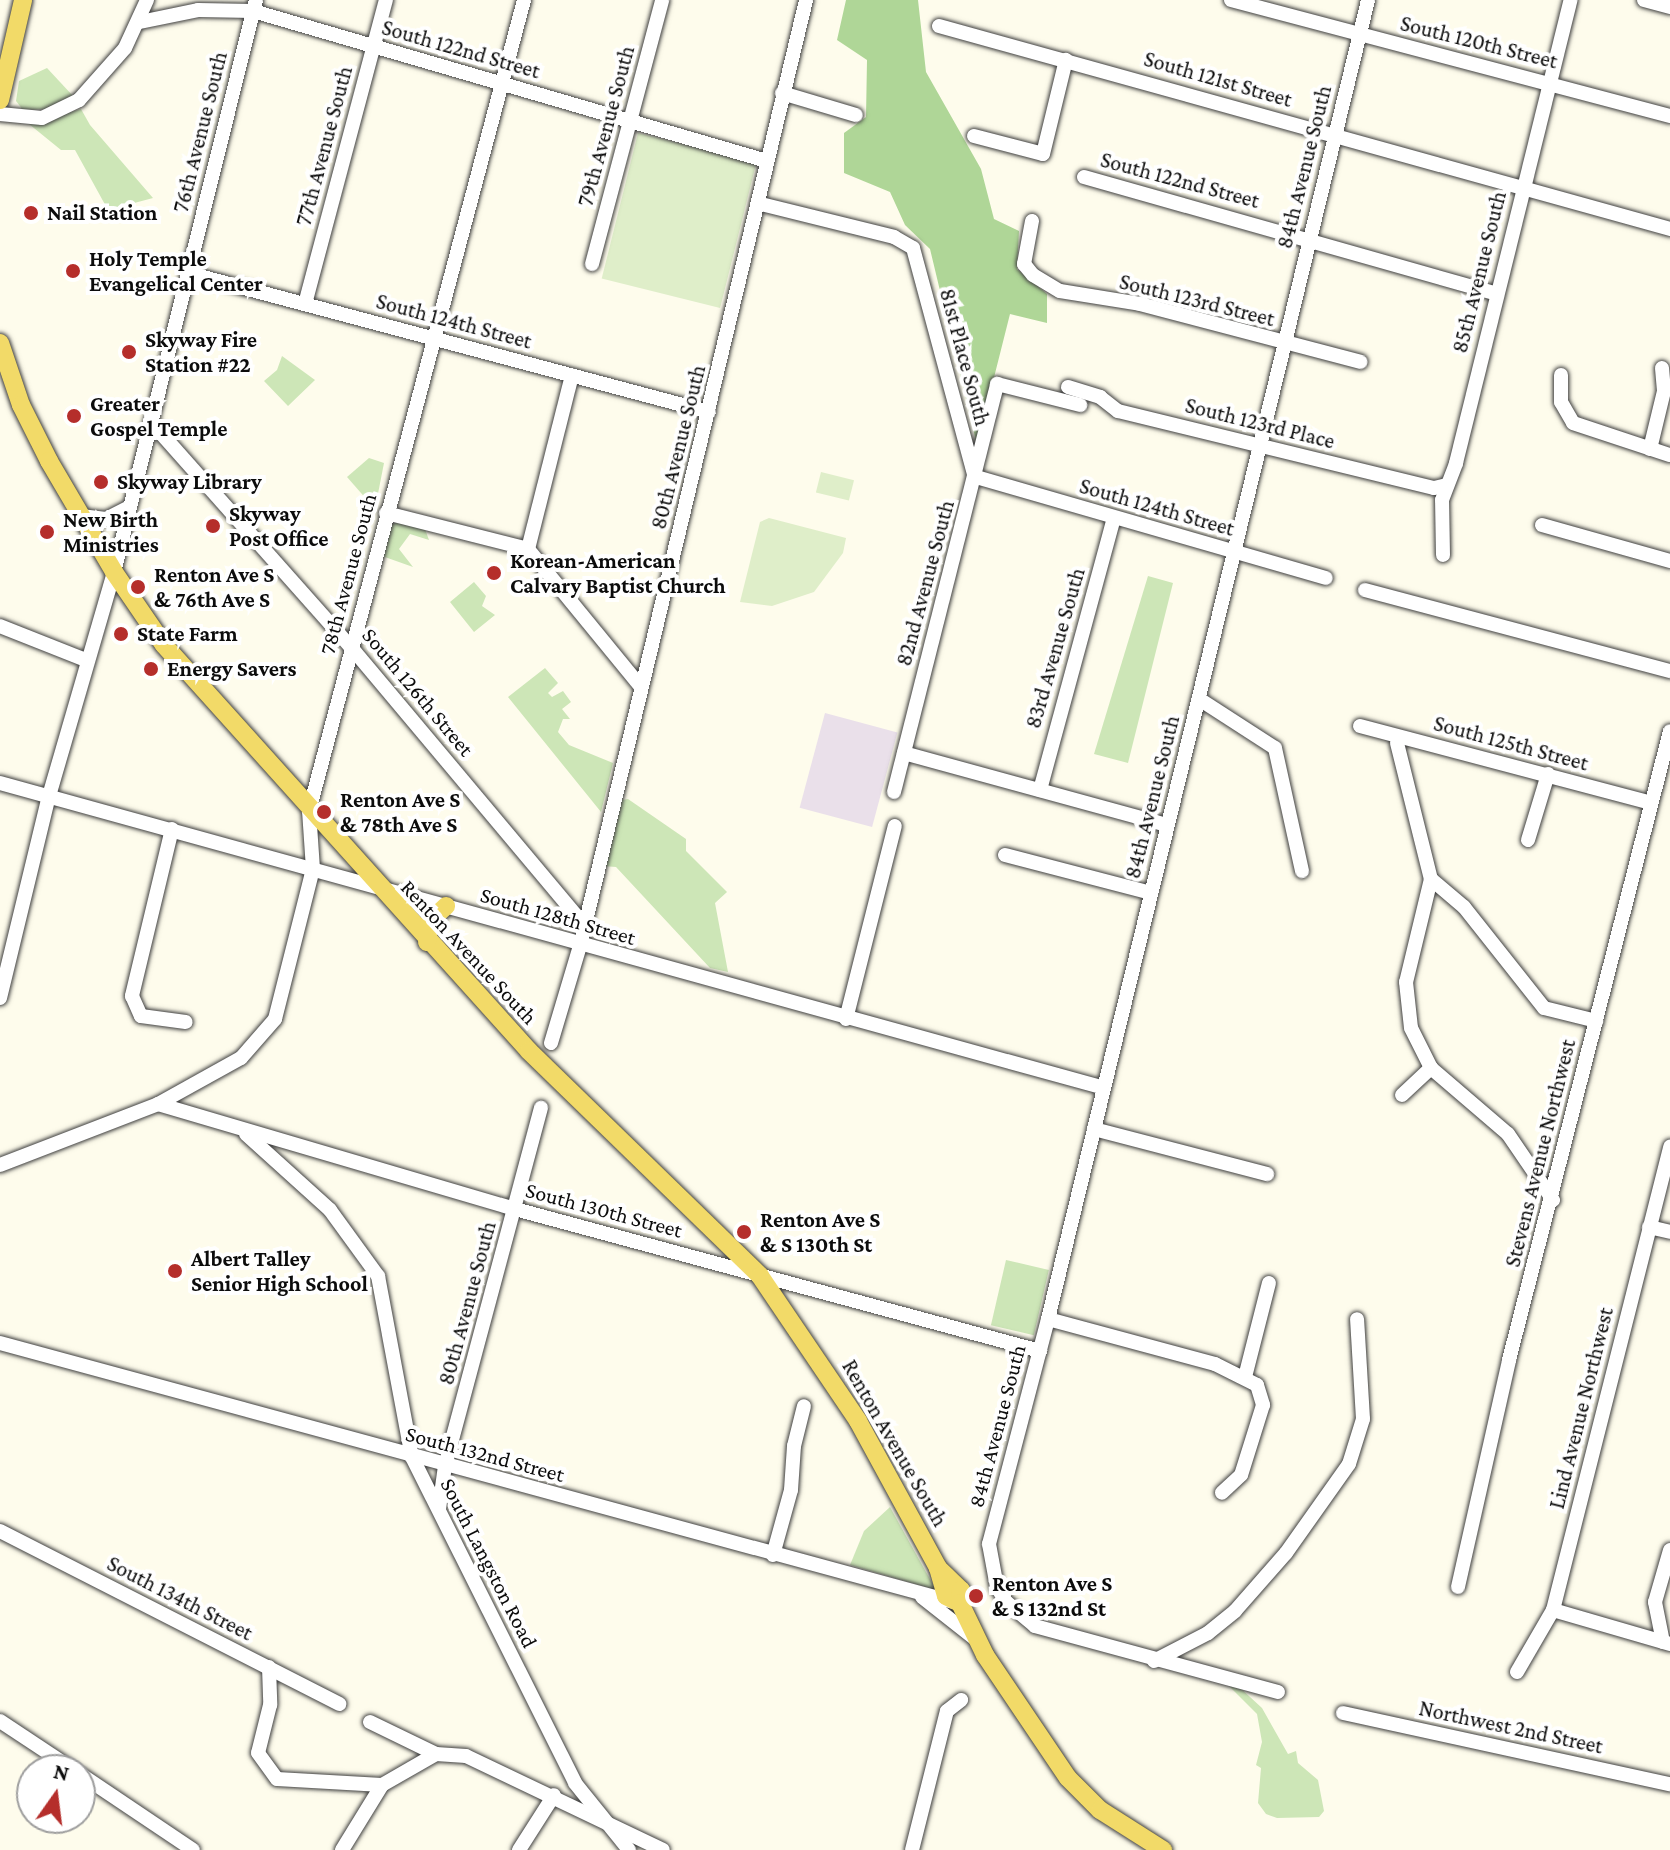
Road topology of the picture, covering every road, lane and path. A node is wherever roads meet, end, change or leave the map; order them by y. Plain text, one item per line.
1 (23, 0) edge
2 (147, 0) edge
3 (386, 0) edge
4 (524, 0) edge
5 (662, 0) edge
6 (806, 0) edge
7 (1232, 0) edge
8 (1368, 0) edge
9 (1571, 0) edge
10 (1644, 0) edge
11 (254, 6) edge
12 (1670, 7) edge
13 (140, 22) junction
14 (939, 26) dead end
15 (1359, 35) junction
16 (374, 47) junction
17 (1066, 60) junction
18 (501, 83) junction
19 (1550, 83) junction
20 (782, 93) junction
21 (0, 100) edge
22 (0, 114) edge
23 (856, 115) dead end
24 (1670, 116) edge
25 (631, 120) junction
26 (1334, 135) junction
27 (974, 136) dead end
28 (767, 161) junction
29 (1084, 177) dead end
30 (1523, 187) junction
31 (761, 204) junction
32 (1032, 221) dead end
33 (1670, 229) edge
34 (1309, 237) junction
35 (592, 264) dead end
36 (188, 273) junction
37 (1495, 293) junction
38 (305, 304) junction
39 (433, 340) junction
40 (0, 343) edge
41 (1284, 344) junction
42 (1361, 362) dead end
43 (1662, 368) dead end
44 (572, 375) junction
45 (1561, 375) dead end
46 (1068, 387) dead end
47 (1080, 405) dead end
48 (709, 412) junction
49 (151, 422) junction
50 (1259, 446) junction
51 (1650, 449) junction
52 (1670, 455) edge
53 (976, 477) junction
54 (1447, 485) junction
55 (130, 507) junction
56 (386, 513) junction
57 (81, 516) junction
58 (1114, 518) junction
59 (1542, 525) dead end
60 (528, 549) junction
61 (1233, 552) junction
62 (1443, 555) dead end
63 (1670, 561) edge
64 (114, 572) junction
65 (1326, 578) dead end
66 (1365, 590) dead end
67 (0, 626) edge
68 (351, 647) junction
69 (86, 660) junction
70 (1670, 671) edge
71 (641, 687) junction
72 (1199, 699) junction
73 (1360, 726) dead end
74 (1670, 731) edge
75 (1397, 743) dead end
76 (904, 753) junction
77 (1548, 774) junction
78 (0, 783) edge
79 (1040, 790) junction
80 (894, 792) dead end
81 (49, 796) junction
82 (1651, 803) junction
83 (309, 811) junction
84 (1167, 825) junction
85 (895, 826) dead end
86 (172, 829) junction
87 (1528, 840) dead end
88 (1005, 855) dead end
89 (313, 869) junction
90 (1302, 871) dead end
91 (1431, 879) junction
92 (375, 885) junction
93 (1151, 893) junction
94 (446, 906) junction
95 (0, 920) edge
96 (583, 923) junction
97 (17, 924) junction
98 (427, 942) junction
99 (580, 946) junction
100 (0, 998) edge
101 (846, 1019) junction
102 (1596, 1021) junction
103 (186, 1022) dead end
104 (551, 1043) dead end
105 (1431, 1068) junction
106 (1104, 1088) junction
107 (1402, 1095) dead end
108 (158, 1104) junction
109 (541, 1108) dead end
110 (1094, 1129) junction
111 (242, 1132) junction
112 (1670, 1147) edge
113 (0, 1165) edge
114 (1267, 1174) dead end
115 (1553, 1200) junction
116 (515, 1209) junction
117 (1649, 1227) junction
118 (1670, 1232) edge
119 (760, 1276) junction
120 (1269, 1283) dead end
121 (1048, 1319) junction
122 (1357, 1319) dead end
123 (0, 1343) edge
124 (1040, 1351) junction
125 (1245, 1377) junction
126 (804, 1406) dead end
127 (412, 1457) junction
128 (445, 1466) junction
129 (1222, 1493) dead end
130 (439, 1510) junction
131 (0, 1531) edge
132 (1670, 1550) edge
133 (773, 1555) junction
134 (1458, 1587) dead end
135 (918, 1595) junction
136 (960, 1603) junction
137 (1553, 1610) junction
138 (979, 1642) junction
139 (1666, 1643) edge
140 (1154, 1661) junction
141 (269, 1667) junction
142 (1517, 1672) dead end
143 (1278, 1692) dead end
144 (961, 1700) dead end
145 (340, 1704) dead end
146 (1343, 1713) dead end
147 (0, 1721) edge
148 (370, 1722) dead end
149 (50, 1754) edge
150 (436, 1754) junction
151 (1670, 1784) edge
152 (96, 1785) edge
153 (382, 1785) junction
154 (554, 1795) junction
155 (596, 1815) junction
156 (193, 1850) edge
157 (342, 1850) edge
158 (519, 1850) edge
159 (629, 1850) edge
160 (663, 1850) edge
161 (912, 1850) edge
162 (1163, 1850) edge

1 - 21 main road
2 - 13 street
3 - 16 street, 77th Avenue South
4 - 18 street, 78th Avenue South
5 - 25 street, 79th Avenue South
6 - 20 street, 80th Avenue South
7 - 15 street, South 120th Street
8 - 15 street, 84th Avenue South
9 - 19 street, 85th Avenue South
10 - 12 street
11 - 13 street, South 122nd Street
11 - 16 street, South 122nd Street
11 - 36 street, 76th Avenue South
13 - 22 street
14 - 17 street, South 121st Street
15 - 19 street, South 120th Street
15 - 26 street, 84th Avenue South
16 - 18 street, South 122nd Street
16 - 38 street, 77th Avenue South
17 - 26 street, South 121st Street
17 - 27 street
18 - 25 street, South 122nd Street
18 - 39 street, 78th Avenue South
19 - 24 street, South 120th Street
19 - 30 street, 85th Avenue South
20 - 23 street
20 - 28 street, 80th Avenue South
25 - 28 street, South 122nd Street
25 - 35 street, 79th Avenue South
26 - 30 street, South 121st Street
26 - 34 street, 84th Avenue South
28 - 31 street, 80th Avenue South
29 - 34 street, South 122nd Street
30 - 33 street, South 121st Street
30 - 37 street, 85th Avenue South
31 - 48 street, 80th Avenue South
31 - 53 street, 81st Place South
32 - 41 street, South 123rd Street
34 - 37 street, South 122nd Street
34 - 41 street, 84th Avenue South
36 - 38 street, South 124th Street
36 - 49 street, 76th Avenue South
37 - 54 street, 85th Avenue South
38 - 39 street, South 124th Street
39 - 44 street, South 124th Street
39 - 56 street, 78th Avenue South
40 - 57 main road, Renton Avenue South
41 - 42 street, South 123rd Street
41 - 50 street, 84th Avenue South
43 - 51 street
44 - 48 street, South 124th Street
44 - 60 street
45 - 51 street
46 - 50 street, South 123rd Place
47 - 53 street, 82nd Avenue South
48 - 71 street, 80th Avenue South
49 - 55 street, 76th Avenue South
49 - 68 street, South 126th Street
50 - 54 street, South 123rd Place
50 - 61 street, 84th Avenue South
51 - 52 street
53 - 58 street, South 124th Street
53 - 76 street, 82nd Avenue South
54 - 62 street, 85th Avenue South
55 - 57 street
55 - 64 street, 76th Avenue South
56 - 60 street
56 - 68 street, 78th Avenue South
57 - 64 main road, Renton Avenue South
58 - 61 street, South 124th Street
58 - 79 street, 83rd Avenue South
59 - 63 street
60 - 71 street
61 - 65 street, South 124th Street
61 - 72 street, 84th Avenue South
64 - 69 street, 76th Avenue South
64 - 83 main road, Renton Avenue South
66 - 70 street
67 - 69 street
68 - 83 street, 78th Avenue South
68 - 96 street, South 126th Street
69 - 81 street, 76th Avenue South
71 - 96 street, 80th Avenue South
72 - 84 street, 84th Avenue South
72 - 90 street
73 - 77 street, South 125th Street
74 - 82 street, Stevens Avenue Northwest
75 - 91 street
76 - 79 street
76 - 80 street, 82nd Avenue South
77 - 82 street, South 125th Street
77 - 87 street
78 - 81 street, South 128th Street
79 - 84 street
81 - 86 street, South 128th Street
81 - 97 street, 76th Avenue South
82 - 102 street, Stevens Avenue Northwest
83 - 89 street, 78th Avenue South
83 - 92 main road, Renton Avenue South
84 - 93 street, 84th Avenue South
85 - 101 street
86 - 89 street, South 128th Street
86 - 103 street
88 - 93 street
89 - 92 street, South 128th Street
89 - 108 street, 78th Avenue South
91 - 102 street
91 - 105 street
92 - 94 street, South 128th Street
92 - 98 main road, Renton Avenue South
93 - 106 street, 84th Avenue South
94 - 98 main road
94 - 99 street, South 128th Street
95 - 97 street
96 - 99 street, 80th Avenue South
97 - 100 street, 76th Avenue South
98 - 119 main road, Renton Avenue South
99 - 101 street, South 128th Street
99 - 104 street, 80th Avenue South
101 - 106 street, South 128th Street
102 - 115 street, Stevens Avenue Northwest
105 - 107 street
105 - 115 street
106 - 110 street, 84th Avenue South
108 - 111 street, South 130th Street
108 - 113 street
109 - 116 street, 80th Avenue South
110 - 114 street
110 - 121 street, 84th Avenue South
111 - 116 street, South 130th Street
111 - 127 street, South Langston Road
112 - 117 street, Lind Avenue Northwest
115 - 134 street, Stevens Avenue Northwest
116 - 119 street, South 130th Street
116 - 128 street, 80th Avenue South
117 - 118 street
117 - 137 street, Lind Avenue Northwest
119 - 124 street, South 130th Street
119 - 136 main road, Renton Avenue South
120 - 125 street
121 - 124 street, 84th Avenue South
121 - 125 street
122 - 140 street
123 - 127 street, South 132nd Street
124 - 140 street, 84th Avenue South
125 - 129 street
126 - 133 street
127 - 128 street, South 132nd Street
127 - 130 street, South Langston Road
128 - 130 street, 80th Avenue South
128 - 133 street, South 132nd Street
130 - 155 street, South Langston Road
131 - 141 street, South 134th Street
132 - 139 street
133 - 135 street, South 132nd Street
135 - 136 street, South 132nd Street
135 - 138 street
136 - 138 main road, Renton Avenue South
137 - 139 street
137 - 142 street, Lind Avenue Northwest
138 - 162 main road, Renton Avenue South
140 - 143 street
141 - 145 street, South 134th Street
141 - 153 street
144 - 161 street
146 - 151 street, Northwest 2nd Street
147 - 149 street
148 - 150 street
150 - 153 street
150 - 154 street
152 - 156 street
153 - 157 street
154 - 155 street
154 - 158 street
155 - 159 street
155 - 160 street

